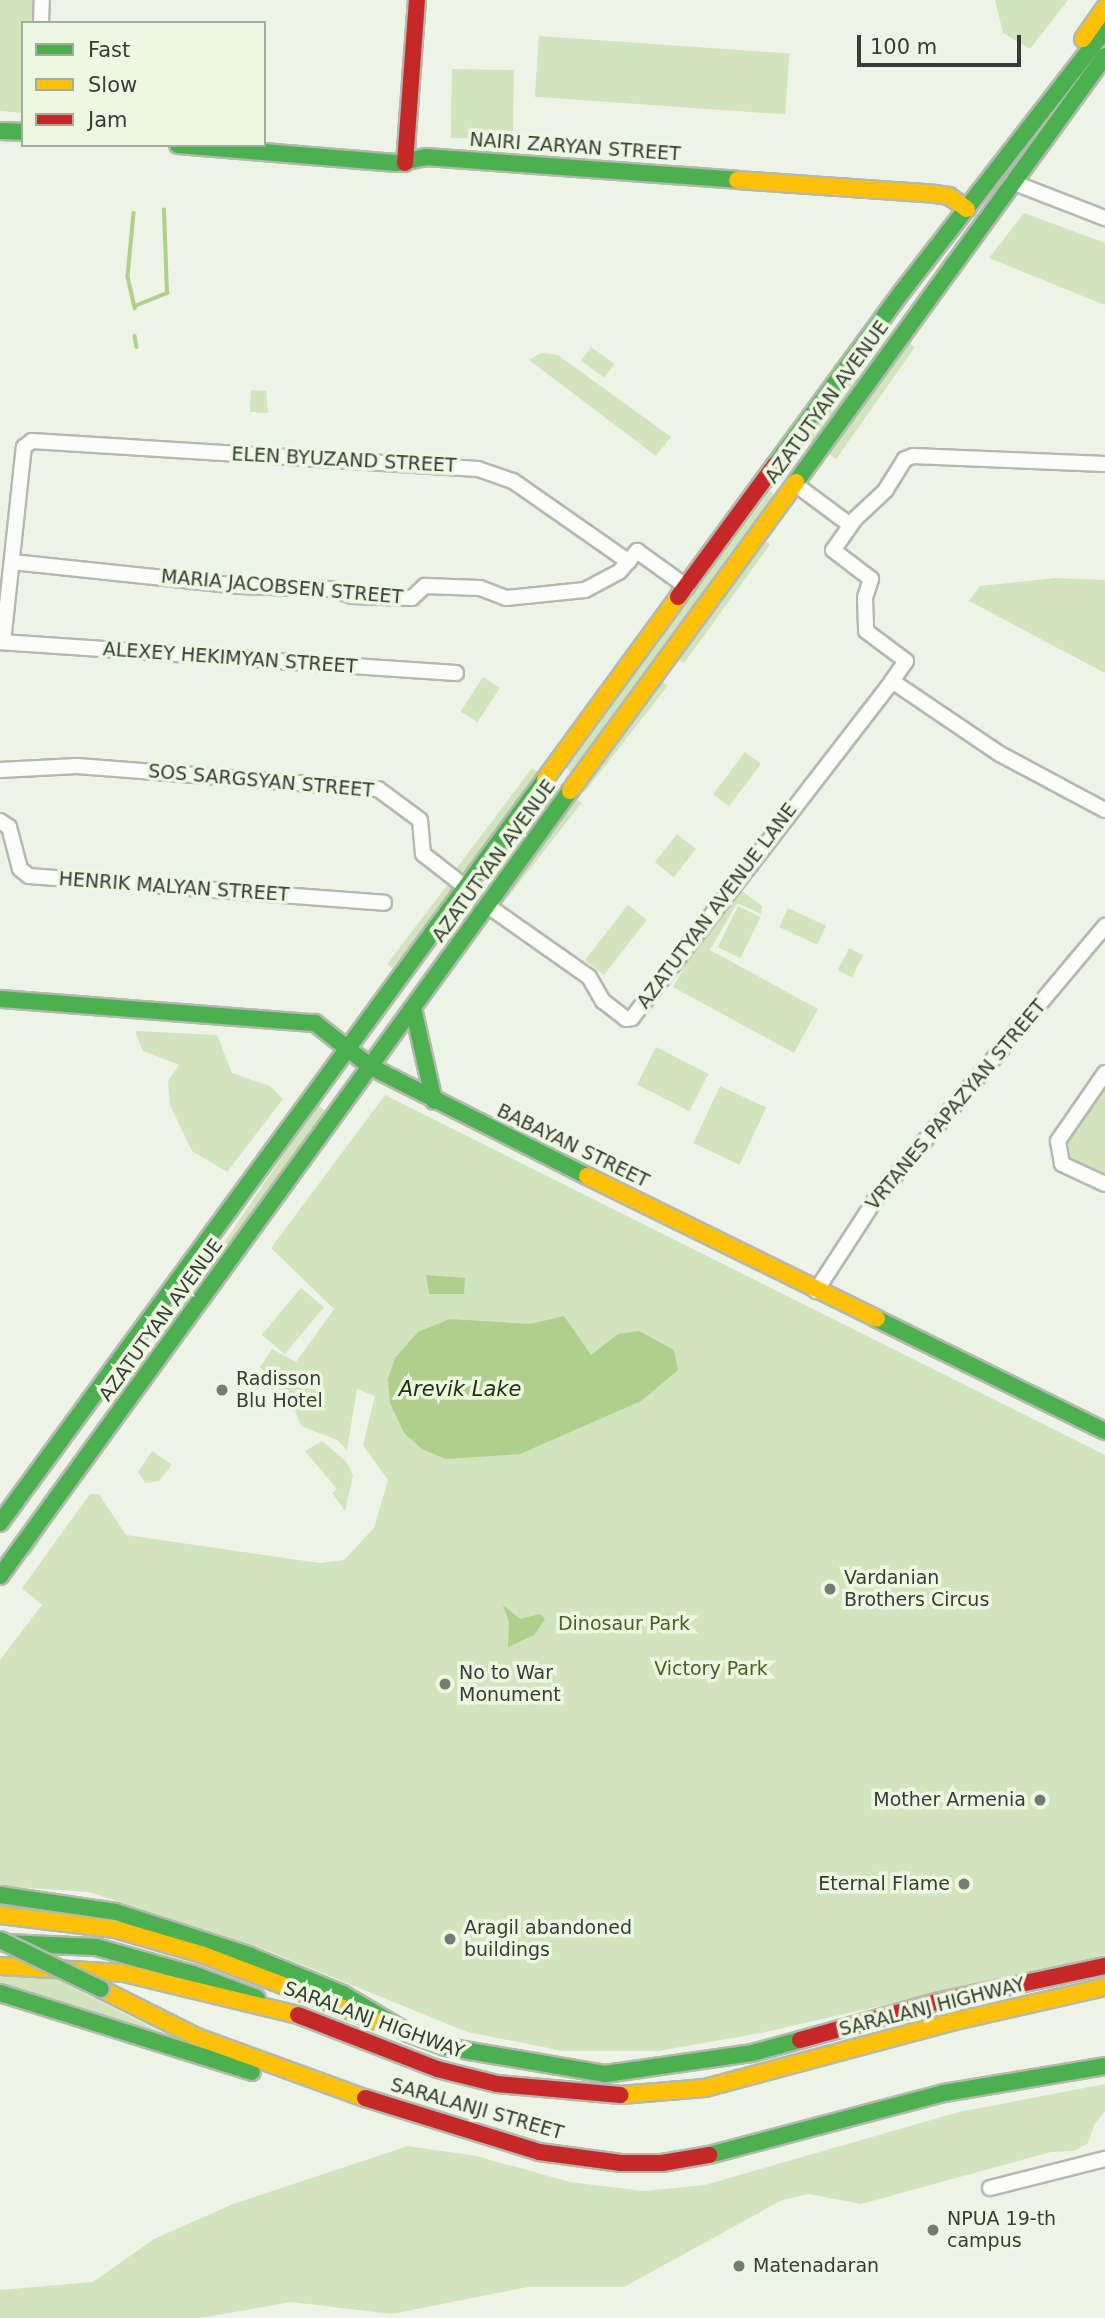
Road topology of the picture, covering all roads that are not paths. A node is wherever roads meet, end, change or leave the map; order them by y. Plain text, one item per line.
1 (42, 0) edge
2 (409, 0) edge
3 (417, 0) edge
4 (1105, 8) edge
5 (41, 21) edge
6 (1105, 30) edge
7 (1105, 56) edge
8 (1105, 80) edge
9 (0, 131) edge
10 (21, 132) edge
11 (0, 140) edge
12 (21, 141) edge
13 (203, 147) edge
14 (1006, 160) junction
15 (400, 163) junction
16 (1017, 177) junction
17 (967, 209) junction
18 (1105, 218) edge
19 (901, 293) junction
20 (921, 307) junction
21 (1105, 464) edge
22 (794, 484) junction
23 (850, 525) junction
24 (12, 562) junction
25 (629, 562) junction
26 (687, 587) junction
27 (2, 642) edge
28 (456, 673) dead end
29 (892, 681) junction
30 (0, 770) edge
31 (1105, 810) edge
32 (0, 821) edge
33 (468, 890) junction
34 (384, 903) dead end
35 (488, 906) junction
36 (1105, 926) edge
37 (0, 999) edge
38 (413, 1007) junction
39 (348, 1051) junction
40 (371, 1067) junction
41 (1105, 1073) edge
42 (434, 1101) junction
43 (1105, 1184) edge
44 (816, 1291) junction
45 (1105, 1431) edge
46 (0, 1523) edge
47 (0, 1576) edge
48 (0, 1895) edge
49 (0, 1915) edge
50 (0, 1942) edge
51 (0, 1966) edge
52 (1105, 1966) edge
53 (1105, 1987) edge
54 (0, 1993) edge
55 (286, 2011) junction
56 (410, 2034) junction
57 (1105, 2066) edge
58 (605, 2074) junction
59 (340, 2090) junction
60 (602, 2097) junction
61 (1105, 2159) edge
62 (990, 2188) dead end

1 - 5 street
2 - 15 main road
3 - 15 main road
4 - 14 main road, AZATUTYAN AVENUE
6 - 14 main road, AZATUTYAN AVENUE
7 - 16 main road, AZATUTYAN AVENUE
8 - 16 main road, AZATUTYAN AVENUE
9 - 10 main road
11 - 12 main road
13 - 15 main road, NAIRI ZARYAN STREET
14 - 17 main road, AZATUTYAN AVENUE
15 - 17 main road, NAIRI ZARYAN STREET
16 - 18 street
16 - 20 main road, AZATUTYAN AVENUE
17 - 19 main road, AZATUTYAN AVENUE
19 - 20 main road
19 - 26 main road, AZATUTYAN AVENUE
20 - 22 main road, AZATUTYAN AVENUE
21 - 23 street
22 - 23 street
22 - 35 main road, AZATUTYAN AVENUE
23 - 29 street
24 - 25 street, MARIA JACOBSEN STREET
24 - 25 street, ELEN BYUZAND STREET
24 - 27 street
25 - 26 street
26 - 33 main road, AZATUTYAN AVENUE
27 - 28 street, ALEXEY HEKIMYAN STREET
29 - 31 street
29 - 35 street, AZATUTYAN AVENUE LANE
30 - 33 street, SOS SARGSYAN STREET
32 - 34 street, HENRIK MALYAN STREET
33 - 39 main road, AZATUTYAN AVENUE
35 - 38 main road, AZATUTYAN AVENUE
36 - 44 street, VRTANES PAPAZYAN STREET
37 - 39 main road, BABAYAN STREET
38 - 40 main road, AZATUTYAN AVENUE
38 - 42 main road
39 - 40 main road, BABAYAN STREET
39 - 46 main road, AZATUTYAN AVENUE
40 - 42 main road, BABAYAN STREET
40 - 47 main road, AZATUTYAN AVENUE
41 - 43 street
42 - 44 main road, BABAYAN STREET
44 - 45 main road, BABAYAN STREET
48 - 56 main road
49 - 56 main road, SARALANJ HIGHWAY
50 - 55 main road, SARALANJ HIGHWAY
50 - 59 main road, SARALANJI STREET, bridge
51 - 55 main road
52 - 58 main road, SARALANJ HIGHWAY
53 - 60 main road, SARALANJ HIGHWAY
54 - 59 main road
55 - 60 main road, SARALANJ HIGHWAY
56 - 58 main road, SARALANJ HIGHWAY
57 - 59 main road, SARALANJI STREET
58 - 60 main road
61 - 62 street

